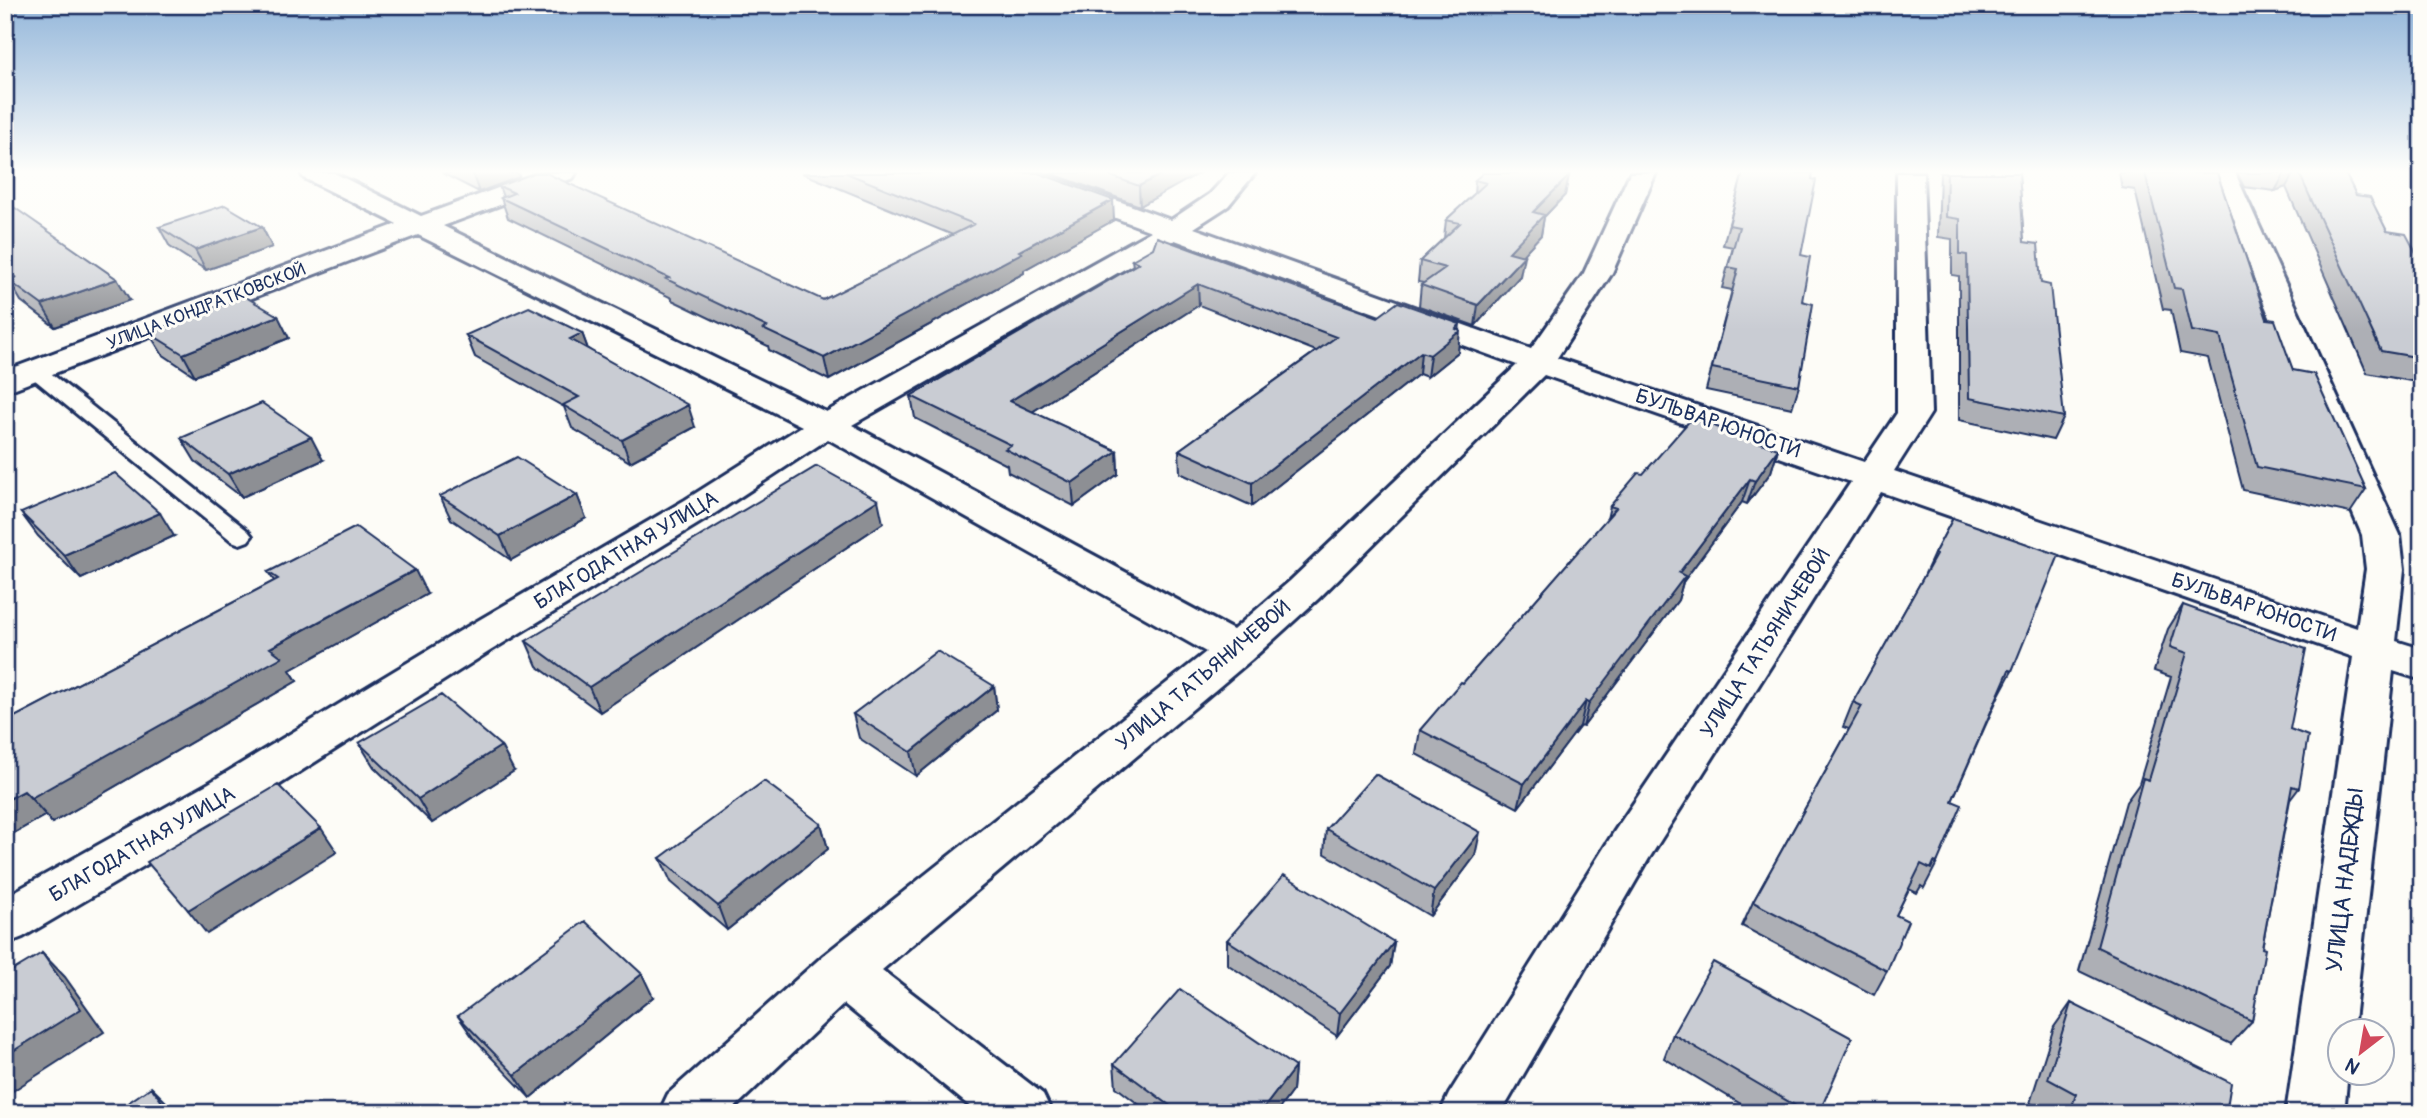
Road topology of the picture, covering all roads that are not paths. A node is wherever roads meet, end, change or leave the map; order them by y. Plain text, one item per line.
1 (420, 225) joint
2 (1164, 225) edge
3 (1181, 225) edge
4 (1620, 225) edge
5 (1911, 225) edge
6 (2245, 225) edge
7 (1175, 229) junction
8 (1538, 362) junction
9 (36, 371) junction
10 (5, 382) edge
11 (827, 425) junction
12 (1874, 476) junction
13 (240, 536) dead end
14 (2374, 648) junction
15 (1236, 650) junction
16 (2422, 665) edge
17 (5, 922) edge
18 (843, 971) junction
19 (688, 1113) edge
20 (1023, 1113) edge
21 (1469, 1113) edge
22 (2315, 1113) edge

1 - 9 street, УЛИЦА КОНДРАТКОВСКОЙ
1 - 11 street
2 - 7 street, БУЛЬВАР ЮНОСТИ
3 - 7 street, БЛАГОДАТНАЯ УЛИЦА
4 - 8 street, УЛИЦА ТАТЬЯНИЧЕВОЙ
5 - 12 street, УЛИЦА ТАТЬЯНИЧЕВОЙ
6 - 14 street
7 - 8 street, БУЛЬВАР ЮНОСТИ
7 - 11 street, БЛАГОДАТНАЯ УЛИЦА
8 - 12 street, БУЛЬВАР ЮНОСТИ
8 - 15 street, УЛИЦА ТАТЬЯНИЧЕВОЙ
9 - 10 street, УЛИЦА КОНДРАТКОВСКОЙ
9 - 13 lane
11 - 15 street
11 - 17 street, БЛАГОДАТНАЯ УЛИЦА
12 - 14 street, БУЛЬВАР ЮНОСТИ
12 - 21 street, УЛИЦА ТАТЬЯНИЧЕВОЙ
14 - 16 street, БУЛЬВАР ЮНОСТИ
14 - 22 street, УЛИЦА НАДЕЖДЫ
15 - 18 street, УЛИЦА ТАТЬЯНИЧЕВОЙ
18 - 19 street, УЛИЦА ТАТЬЯНИЧЕВОЙ
18 - 20 street

